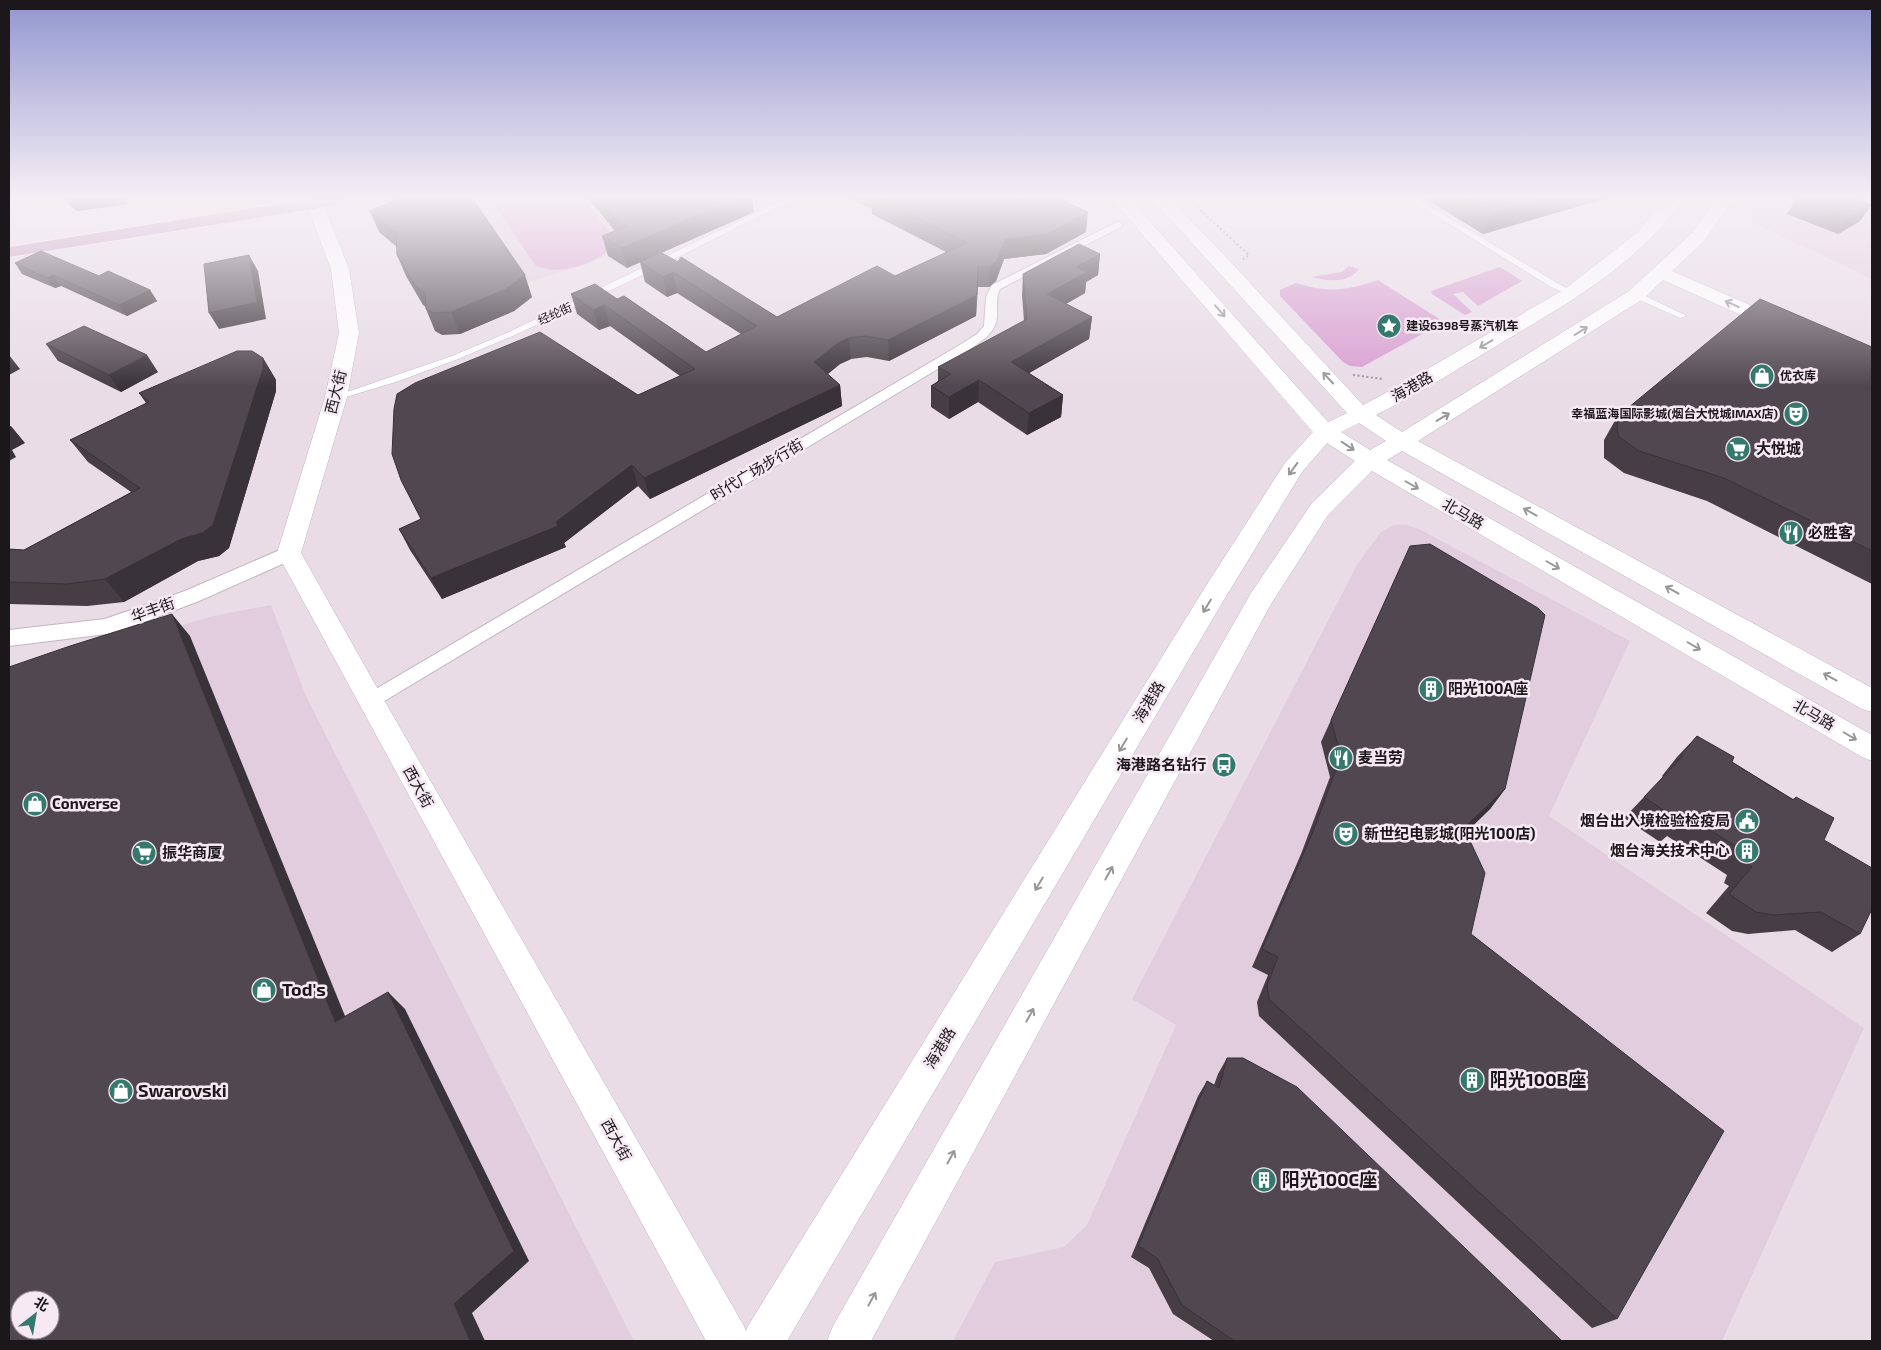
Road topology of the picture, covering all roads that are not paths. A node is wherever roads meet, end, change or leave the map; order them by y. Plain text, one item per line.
1 (338, 261) edge
2 (665, 261) edge
3 (1047, 261) edge
4 (1174, 261) edge
5 (1220, 261) edge
6 (1514, 261) edge
7 (1612, 261) edge
8 (1674, 261) edge
9 (1662, 273) junction
10 (1572, 293) junction
11 (1636, 295) junction
12 (1683, 316) dead end
13 (1792, 330) edge
14 (336, 397) junction
15 (1360, 414) junction
16 (1325, 432) junction
17 (1401, 441) junction
18 (1370, 460) junction
19 (289, 553) junction
20 (9, 638) edge
21 (1872, 700) edge
22 (370, 701) junction
23 (1872, 749) edge
24 (729, 1341) edge
25 (762, 1341) edge
26 (848, 1341) edge

1 - 14 main road, 西大街
2 - 14 lane, 经纶街
3 - 22 street, 时代广场步行街
4 -> 16 main road, 北马路
15 -> 5 main road
6 - 10 lane
7 - 10 main road, 海港路
8 - 9 main road
9 - 11 main road
13 -> 9 main road
10 -> 15 main road, 海港路
11 - 12 lane
17 -> 11 main road
14 - 19 main road, 西大街
15 - 16 main road, 海港路
15 - 17 main road
16 -> 18 main road, 北马路
16 -> 25 main road, 海港路
17 - 18 main road
21 -> 17 main road
18 -> 23 main road, 北马路
26 -> 18 main road
19 - 20 street, 华丰街
19 - 22 main road, 西大街
22 - 24 main road, 西大街

